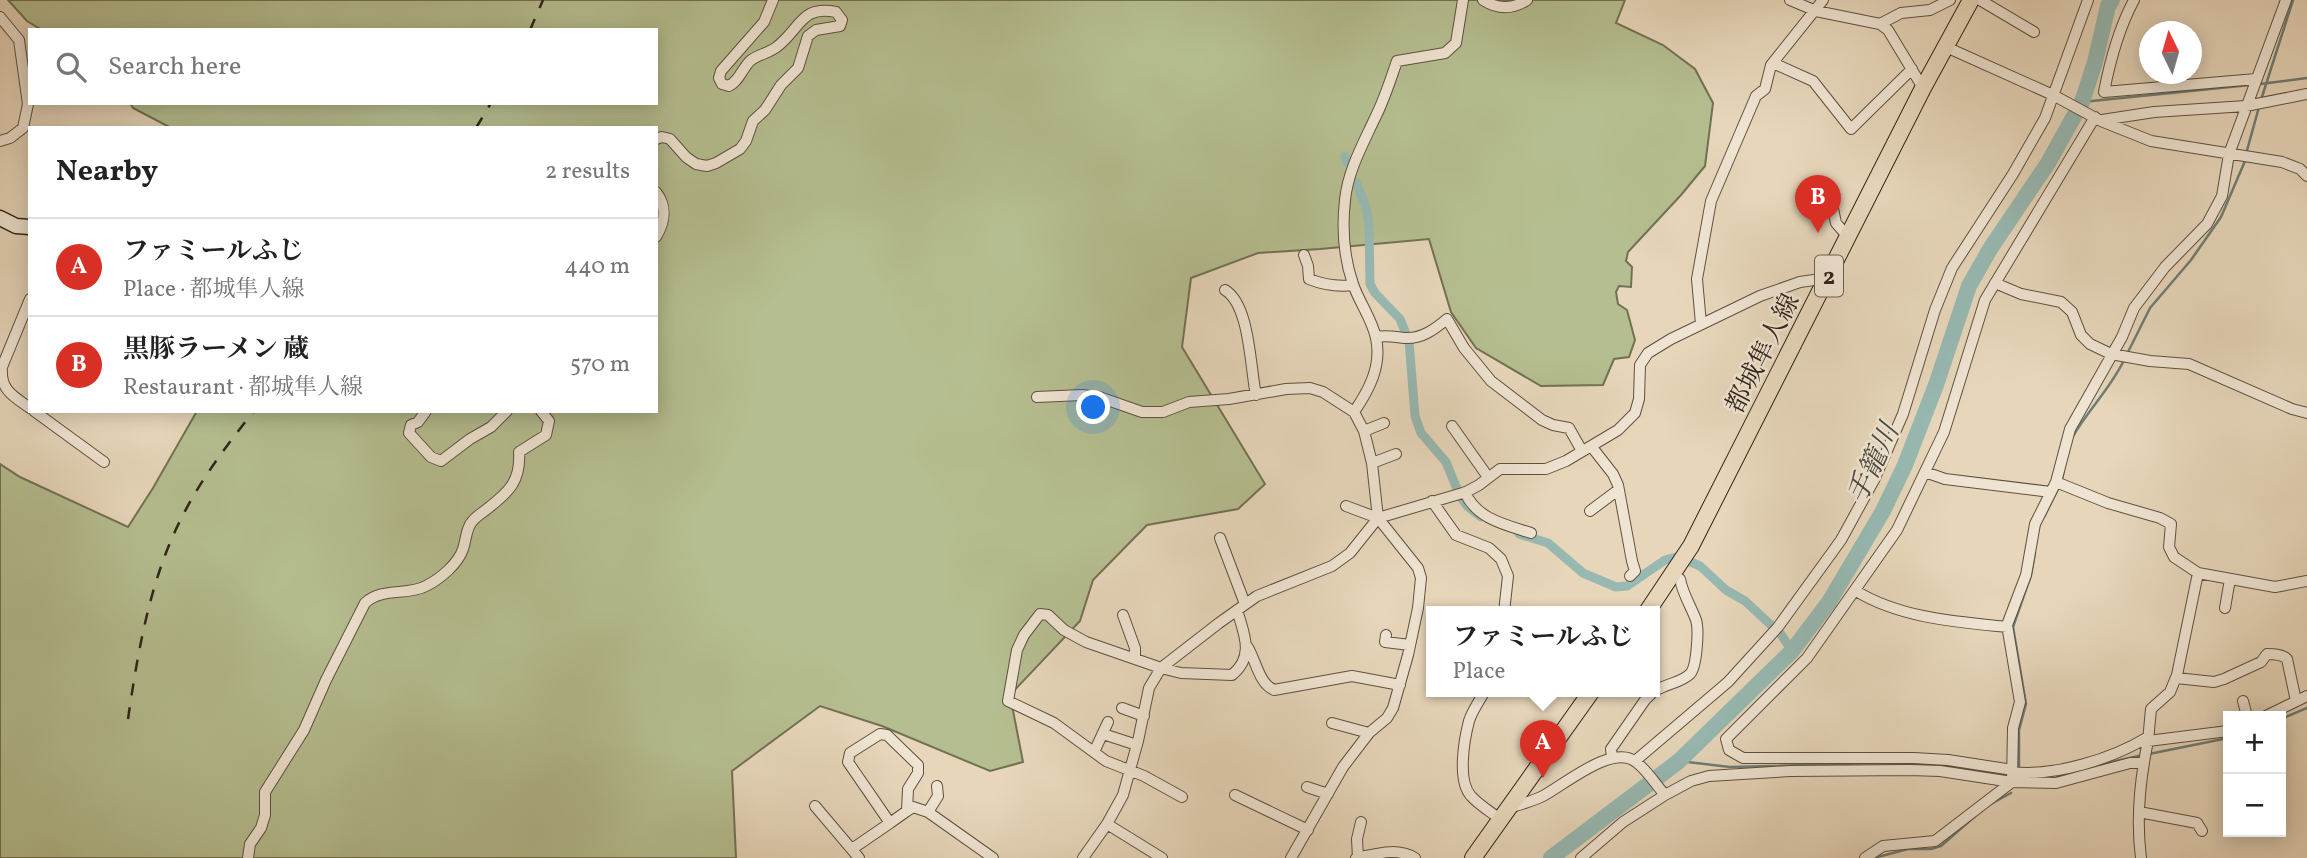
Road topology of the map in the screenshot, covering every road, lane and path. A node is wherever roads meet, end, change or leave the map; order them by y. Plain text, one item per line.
1 (773, 0) edge
2 (1462, 0) edge
3 (1483, 0) edge
4 (1527, 0) edge
5 (1790, 0) edge
6 (1823, 0) edge
7 (1902, 0) edge
8 (1950, 0) edge
9 (1971, 0) edge
10 (1980, 0) edge
11 (2088, 0) edge
12 (2134, 0) edge
13 (2286, 0) edge
14 (1816, 11) junction
15 (1905, 12) junction
16 (0, 17) edge
17 (1880, 24) junction
18 (2034, 32) dead end
19 (1946, 47) junction
20 (1773, 63) junction
21 (1912, 69) junction
22 (2256, 79) junction
23 (1923, 88) junction
24 (2307, 94) edge
25 (2053, 95) junction
26 (2250, 105) junction
27 (2096, 117) junction
28 (658, 138) edge
29 (0, 141) edge
30 (2234, 155) junction
31 (2307, 176) edge
32 (1817, 183) dead end
33 (658, 195) edge
34 (0, 218) edge
35 (28, 227) edge
36 (658, 233) edge
37 (1849, 238) junction
38 (1304, 255) dead end
39 (1828, 278) junction
40 (1995, 283) junction
41 (1353, 285) junction
42 (1225, 290) dead end
43 (28, 304) edge
44 (1701, 324) junction
45 (1376, 337) junction
46 (2111, 354) junction
47 (1256, 395) junction
48 (1037, 397) dead end
49 (28, 407) edge
50 (1354, 412) junction
51 (36, 413) edge
52 (425, 413) edge
53 (505, 413) edge
54 (543, 413) edge
55 (2307, 413) edge
56 (1384, 423) dead end
57 (1452, 426) dead end
58 (1364, 432) junction
59 (1586, 448) junction
60 (1396, 454) dead end
61 (104, 462) dead end
62 (1372, 463) junction
63 (1925, 472) junction
64 (1488, 477) junction
65 (2061, 483) junction
66 (1618, 490) junction
67 (1465, 492) junction
68 (2051, 492) junction
69 (1432, 501) junction
70 (1346, 506) dead end
71 (1590, 511) dead end
72 (1378, 518) junction
73 (1531, 533) dead end
74 (1220, 538) dead end
75 (2198, 573) junction
76 (1674, 574) junction
77 (1630, 576) dead end
78 (2231, 579) junction
79 (2307, 581) edge
80 (1857, 589) junction
81 (1505, 606) edge
82 (1651, 606) edge
83 (1241, 607) junction
84 (2225, 608) dead end
85 (1123, 615) dead end
86 (2008, 624) junction
87 (1386, 635) dead end
88 (1410, 645) junction
89 (1247, 646) junction
90 (1135, 658) junction
91 (1161, 668) junction
92 (2176, 678) junction
93 (1401, 685) junction
94 (1660, 690) edge
95 (2307, 696) edge
96 (1481, 697) edge
97 (1583, 697) edge
98 (1648, 697) edge
99 (2243, 701) dead end
100 (2295, 701) junction
101 (1122, 708) dead end
102 (2246, 711) edge
103 (2276, 711) edge
104 (1144, 716) junction
105 (1108, 722) dead end
106 (1332, 723) dead end
107 (2223, 732) edge
108 (1369, 733) junction
109 (1103, 734) junction
110 (2147, 741) junction
111 (1137, 745) junction
112 (1094, 752) junction
113 (1612, 758) junction
114 (1635, 761) junction
115 (2143, 762) junction
116 (1131, 771) junction
117 (2012, 775) junction
118 (937, 786) dead end
119 (1307, 787) dead end
120 (1328, 794) junction
121 (1235, 795) dead end
122 (1665, 795) junction
123 (1182, 797) dead end
124 (815, 806) dead end
125 (1511, 807) junction
126 (908, 811) junction
127 (928, 812) junction
128 (2139, 812) junction
129 (1501, 820) junction
130 (1362, 822) dead end
131 (890, 823) junction
132 (1107, 824) junction
133 (2202, 826) dead end
134 (1308, 830) junction
135 (852, 849) junction
136 (248, 858) edge
137 (859, 858) edge
138 (993, 858) edge
139 (1083, 858) edge
140 (1162, 858) edge
141 (1292, 858) edge
142 (1357, 858) edge
143 (1415, 858) edge
144 (1474, 858) edge
145 (1581, 858) edge
146 (1865, 858) edge
147 (2141, 858) edge

1 - 28 street
2 - 41 street
3 - 4 street
5 - 14 street
6 - 14 street
7 - 15 street
8 - 15 street
9 - 19 main road, 都城隼人線 / 2
10 - 18 street
11 - 25 street
12 - 22 street
13 - 22 street
14 - 17 street
14 - 20 street
15 - 17 street
16 - 29 street
17 - 21 street
19 - 23 main road, 都城隼人線 / 2
19 - 25 street
20 - 21 street
20 - 44 street
21 - 23 street
22 - 26 street
23 - 37 main road, 都城隼人線 / 2
24 - 26 street
25 - 27 street
25 - 114 street
26 - 27 street
26 - 30 street
27 - 30 street
27 - 40 street
30 - 31 street
30 - 46 street
32 - 37 street
33 - 36 street
34 - 35 street
37 - 39 main road, 都城隼人線 / 2
38 - 41 street
39 - 44 street
39 - 76 main road, 都城隼人線 / 2
40 - 46 street
40 - 63 street
41 - 45 street
42 - 47 street
43 - 49 street
44 - 59 street
45 - 50 street
45 - 59 street
46 - 55 street
46 - 65 street
47 - 48 street
47 - 50 street
50 - 58 street
51 - 61 street
52 - 53 street
54 - 136 street
56 - 58 street
57 - 64 street
58 - 62 street
59 - 64 street
59 - 66 street
60 - 62 street
62 - 72 street
63 - 68 street
63 - 80 street
64 - 67 street
65 - 68 street
65 - 75 street
66 - 71 street
66 - 77 street
67 - 69 street
67 - 73 street
68 - 86 street
69 - 72 street
69 - 81 street
70 - 72 street
72 - 83 street
72 - 88 street
74 - 83 street
75 - 78 street
75 - 92 street
76 - 82 main road, 都城隼人線 / 2
76 - 94 street
78 - 79 street
78 - 84 street
80 - 86 street
80 - 117 street
83 - 89 street
83 - 91 street
85 - 90 street
86 - 117 street
87 - 88 street
88 - 93 street
89 - 91 street
89 - 93 street
90 - 91 street
90 - 112 street
91 - 104 street
92 - 100 street
92 - 110 street
93 - 108 street
95 - 100 street
96 - 129 street
97 - 125 main road
98 - 113 street
99 - 102 street
100 - 103 street
101 - 104 street
104 - 111 street
105 - 109 street
106 - 108 street
107 - 110 street
108 - 120 street
109 - 111 street
109 - 112 street
110 - 115 street
110 - 117 street
111 - 116 street
112 - 116 street
113 - 114 street
113 - 125 street
114 - 122 street
115 - 117 street
115 - 128 street
116 - 123 street
116 - 132 street
117 - 122 street
117 - 146 street
118 - 127 street
119 - 120 street
120 - 134 street
121 - 134 street
122 - 145 street
124 - 135 street
125 - 129 main road
126 - 127 street
126 - 131 street
126 - 131 street
127 - 138 street
128 - 133 street
128 - 147 street
129 - 144 main road
130 - 142 street
131 - 135 street
132 - 139 street
132 - 140 street
134 - 141 street
135 - 137 street
142 - 143 street

